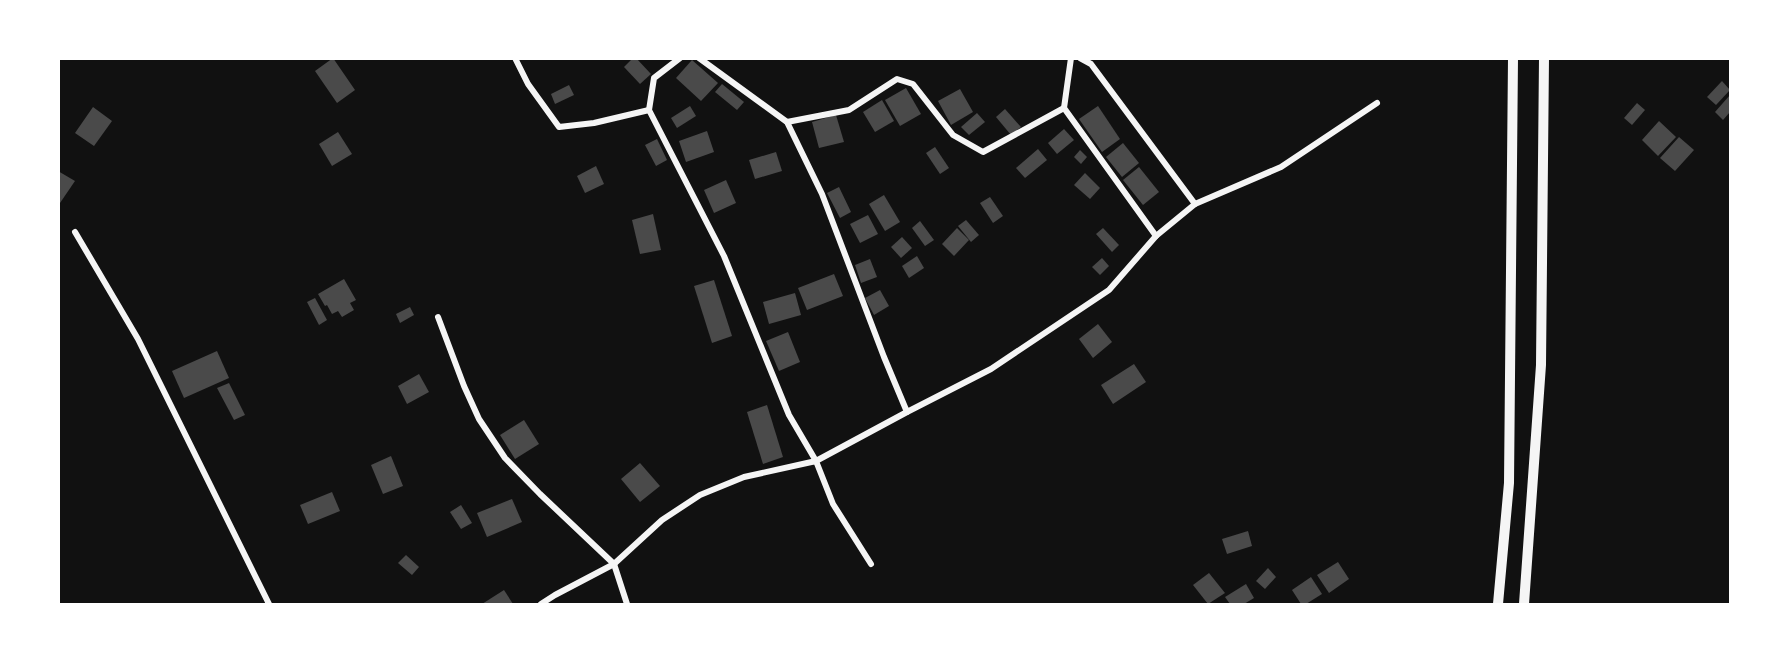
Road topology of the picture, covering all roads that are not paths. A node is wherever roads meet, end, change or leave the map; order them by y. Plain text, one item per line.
1 (515, 58) edge
2 (680, 58) edge
3 (699, 58) edge
4 (1071, 58) edge
5 (1080, 58) edge
6 (1513, 58) edge
7 (1544, 58) edge
8 (1377, 103) dead end
9 (1064, 108) junction
10 (649, 110) junction
11 (786, 122) junction
12 (1195, 204) junction
13 (75, 232) dead end
14 (1156, 236) junction
15 (438, 317) dead end
16 (907, 412) junction
17 (816, 460) junction
18 (614, 564) junction
19 (871, 564) dead end
20 (269, 604) edge
21 (542, 604) edge
22 (627, 604) edge
23 (1498, 604) edge
24 (1524, 604) edge

1 - 10 street
2 - 10 street
3 - 11 street
4 - 9 street
5 - 12 street
6 - 23 highway
7 - 24 highway
8 - 12 street
9 - 11 street
9 - 14 street
10 - 17 street
11 - 16 street
12 - 14 street
13 - 20 street
14 - 16 street
15 - 18 street
16 - 17 street
17 - 18 street
17 - 19 street
18 - 21 street
18 - 22 street

